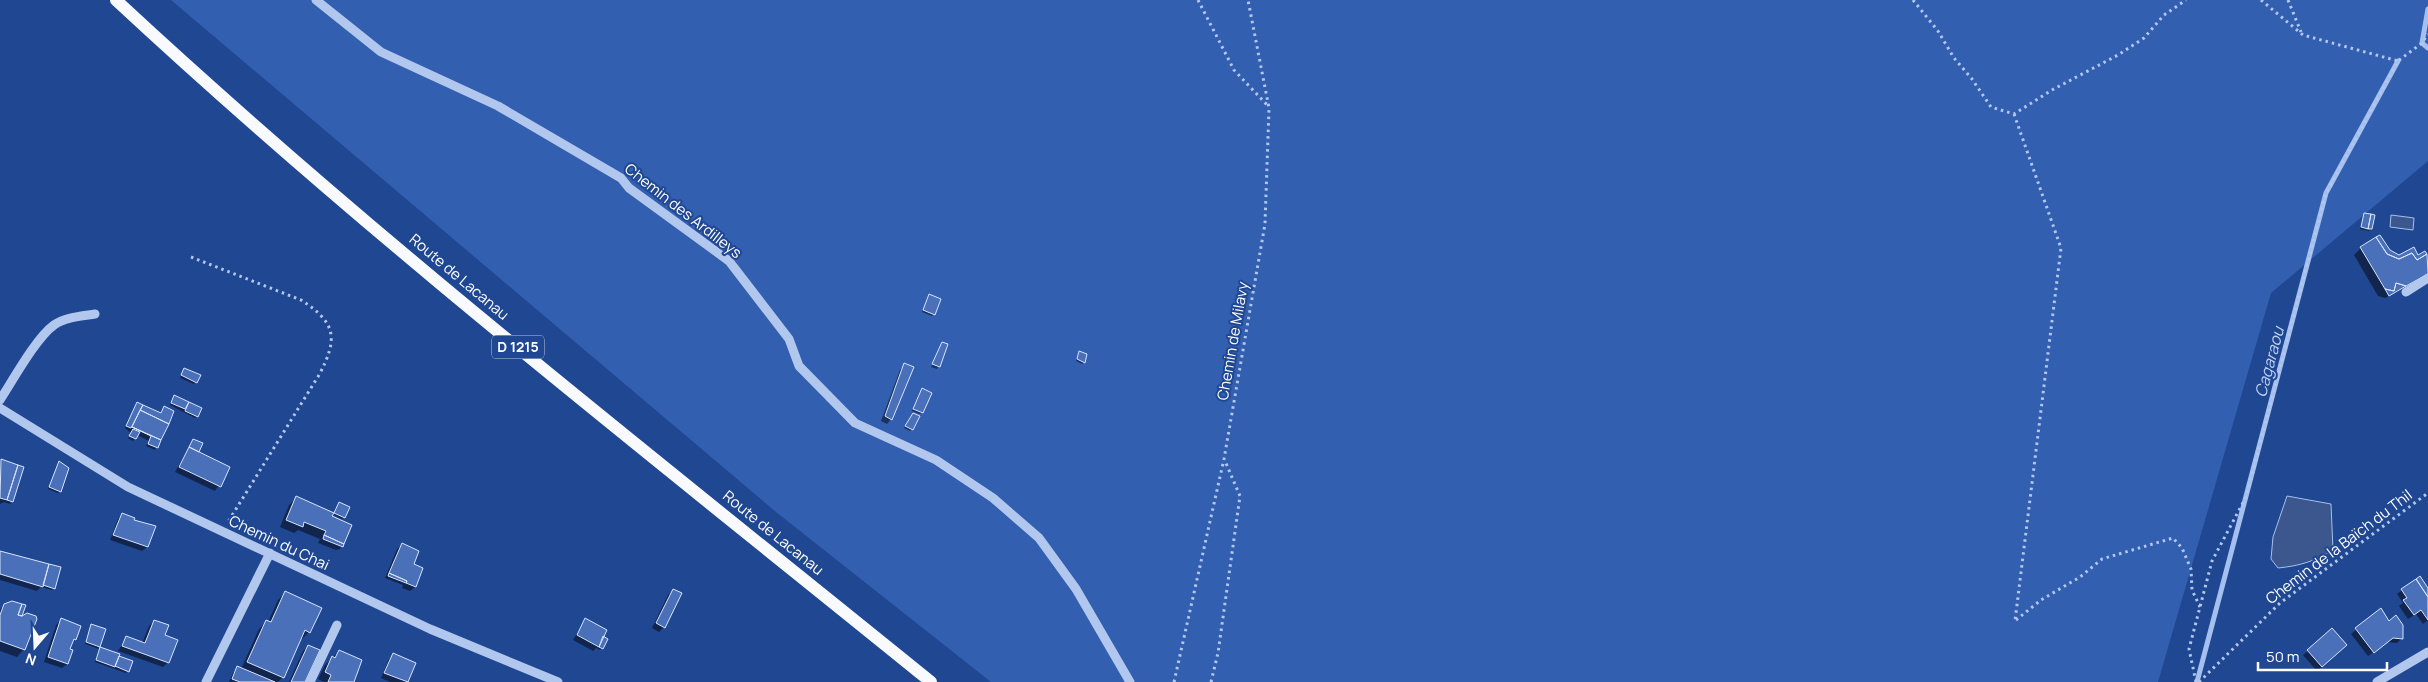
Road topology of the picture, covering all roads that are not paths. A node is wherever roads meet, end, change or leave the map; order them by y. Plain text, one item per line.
1 (316, 0) edge
2 (119, 1) edge
3 (2428, 278) edge
4 (2406, 292) dead end
5 (95, 314) dead end
6 (0, 400) edge
7 (0, 408) edge
8 (270, 553) junction
9 (336, 625) dead end
10 (2428, 652) edge
11 (206, 682) edge
12 (310, 682) edge
13 (558, 682) edge
14 (931, 682) edge
15 (1130, 682) edge
16 (2377, 682) edge

1 - 15 street, Chemin des Ardilleys
2 - 14 main road, Route de Lacanau / D 1215
3 - 4 street
5 - 6 street
7 - 8 street, Chemin du Chai
8 - 11 street
8 - 13 street, Chemin du Chai
9 - 12 street
10 - 16 street

